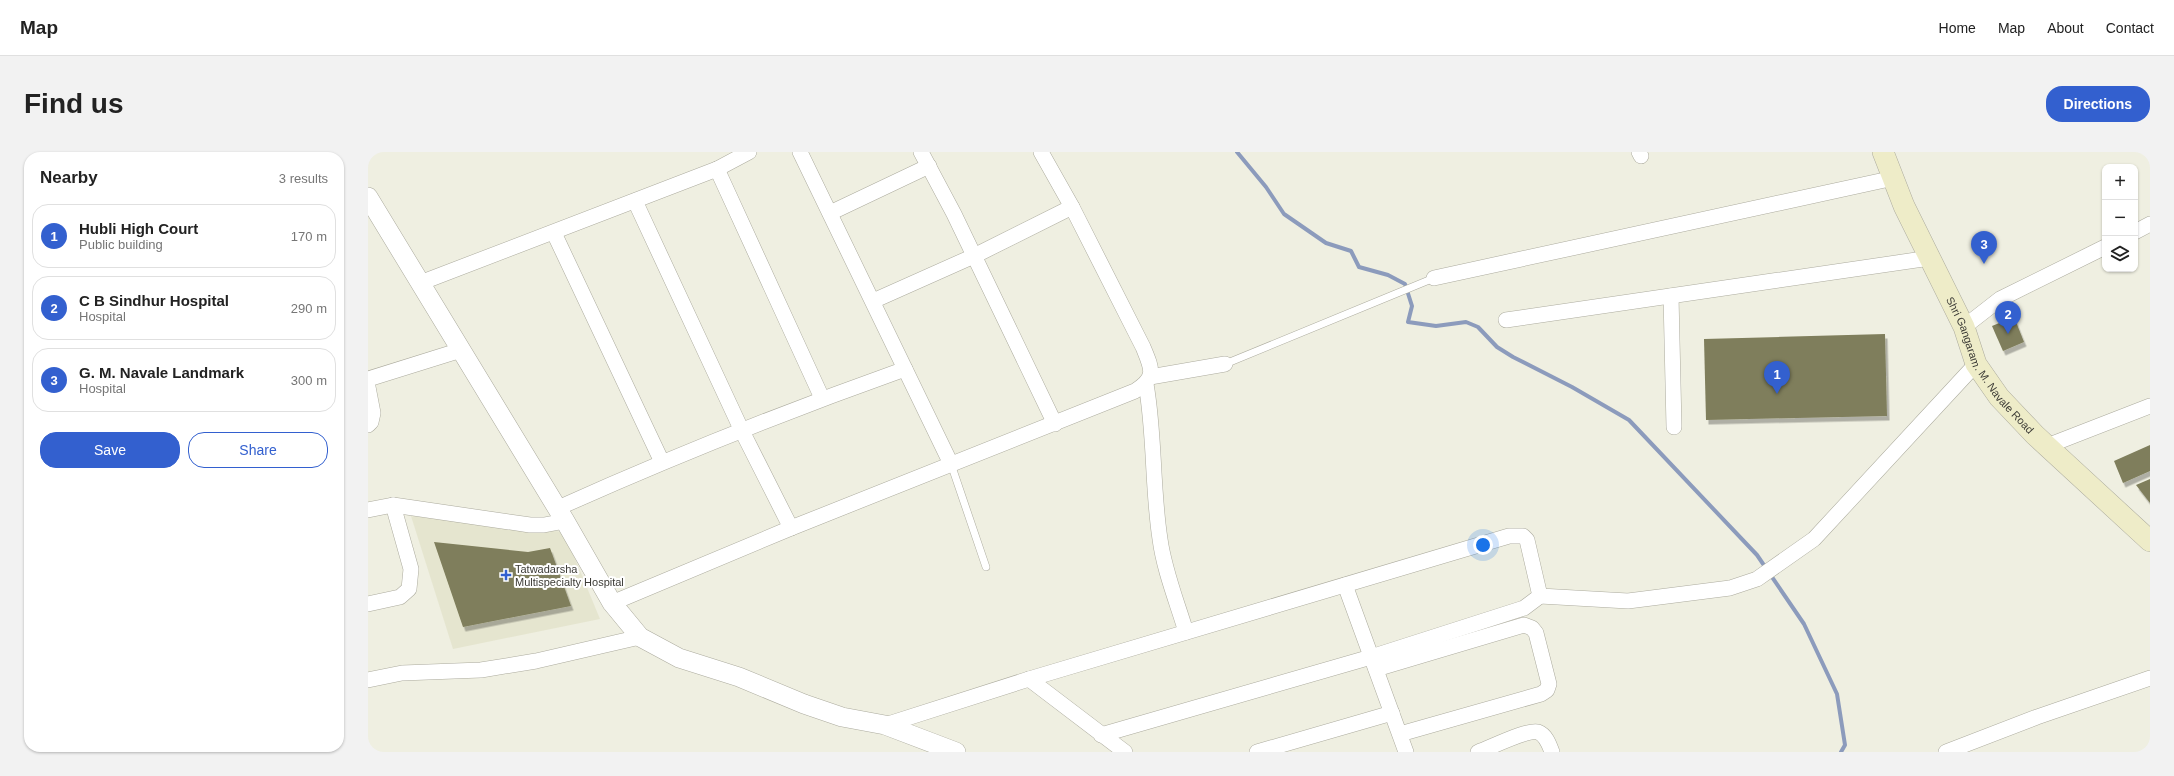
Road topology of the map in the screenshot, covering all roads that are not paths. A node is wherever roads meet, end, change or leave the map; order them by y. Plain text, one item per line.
1 (749, 152) edge
2 (800, 152) edge
3 (921, 152) edge
4 (1041, 152) edge
5 (1883, 152) edge
6 (929, 166) junction
7 (717, 169) junction
8 (1894, 178) junction
9 (368, 197) edge
10 (636, 201) junction
11 (1072, 207) junction
12 (830, 213) junction
13 (375, 220) edge
14 (2150, 224) edge
15 (2138, 230) edge
16 (554, 233) junction
17 (2102, 248) edge
18 (974, 256) junction
19 (1930, 258) junction
20 (1434, 278) joint
21 (420, 283) junction
22 (1671, 296) junction
23 (873, 301) junction
24 (1506, 320) dead end
25 (1964, 327) junction
26 (461, 350) junction
27 (1225, 364) joint
28 (1976, 364) junction
29 (905, 369) junction
30 (368, 379) edge
31 (1148, 381) junction
32 (368, 387) edge
33 (822, 398) junction
34 (2150, 406) edge
35 (368, 424) edge
36 (1055, 424) junction
37 (1674, 427) dead end
38 (742, 431) junction
39 (2047, 446) junction
40 (662, 462) junction
41 (951, 464) junction
42 (393, 505) junction
43 (368, 510) edge
44 (562, 515) junction
45 (791, 528) junction
46 (2150, 541) edge
47 (986, 567) dead end
48 (1345, 585) junction
49 (1540, 596) junction
50 (612, 603) junction
51 (368, 604) edge
52 (1186, 632) junction
53 (640, 638) junction
54 (1374, 662) junction
55 (2150, 678) edge
56 (1028, 679) junction
57 (368, 680) edge
58 (1392, 713) junction
59 (885, 724) junction
60 (1400, 734) junction
61 (1101, 735) junction
62 (1482, 751) edge
63 (956, 752) edge
64 (1125, 752) edge
65 (1257, 752) edge
66 (1406, 752) edge
67 (1552, 752) edge
68 (1946, 752) edge

1 - 7 street
2 - 12 street
3 - 6 street
4 - 11 street
5 - 8 main road, Shri Gangaram. M. Navale Road
6 - 12 street
6 - 18 street
7 - 10 street
7 - 33 street
8 - 19 main road, Shri Gangaram. M. Navale Road
8 - 20 street
9 - 13 street
10 - 16 street
10 - 38 street
11 - 18 street
11 - 31 street
12 - 23 street
13 - 21 street
14 - 15 street
16 - 21 street
16 - 40 street
17 - 25 street
18 - 23 street
18 - 36 street
19 - 22 street
19 - 25 main road, Shri Gangaram. M. Navale Road
20 - 27 lane
21 - 26 street
22 - 24 street
22 - 37 street
23 - 29 street
25 - 28 main road, Shri Gangaram. M. Navale Road
26 - 30 street
26 - 44 street
27 - 31 street
28 - 39 main road, Shri Gangaram. M. Navale Road
28 - 49 street
29 - 33 street
29 - 41 street
31 - 36 street
31 - 52 street
32 - 35 street
33 - 38 street
34 - 39 street
36 - 41 street
38 - 40 street
38 - 45 street
39 - 46 main road, Shri Gangaram. M. Navale Road
40 - 44 street
41 - 45 street
41 - 47 lane
42 - 43 street
42 - 44 street
42 - 51 street
44 - 50 street
45 - 50 street
48 - 49 street
48 - 52 street
48 - 54 street
49 - 54 street
50 - 53 street
52 - 56 street
53 - 57 street
53 - 59 street
54 - 58 street
54 - 60 street
54 - 61 street
55 - 68 street
56 - 59 street
56 - 61 street
58 - 60 street
58 - 65 street
59 - 63 street
60 - 66 street
61 - 64 street
62 - 67 street

